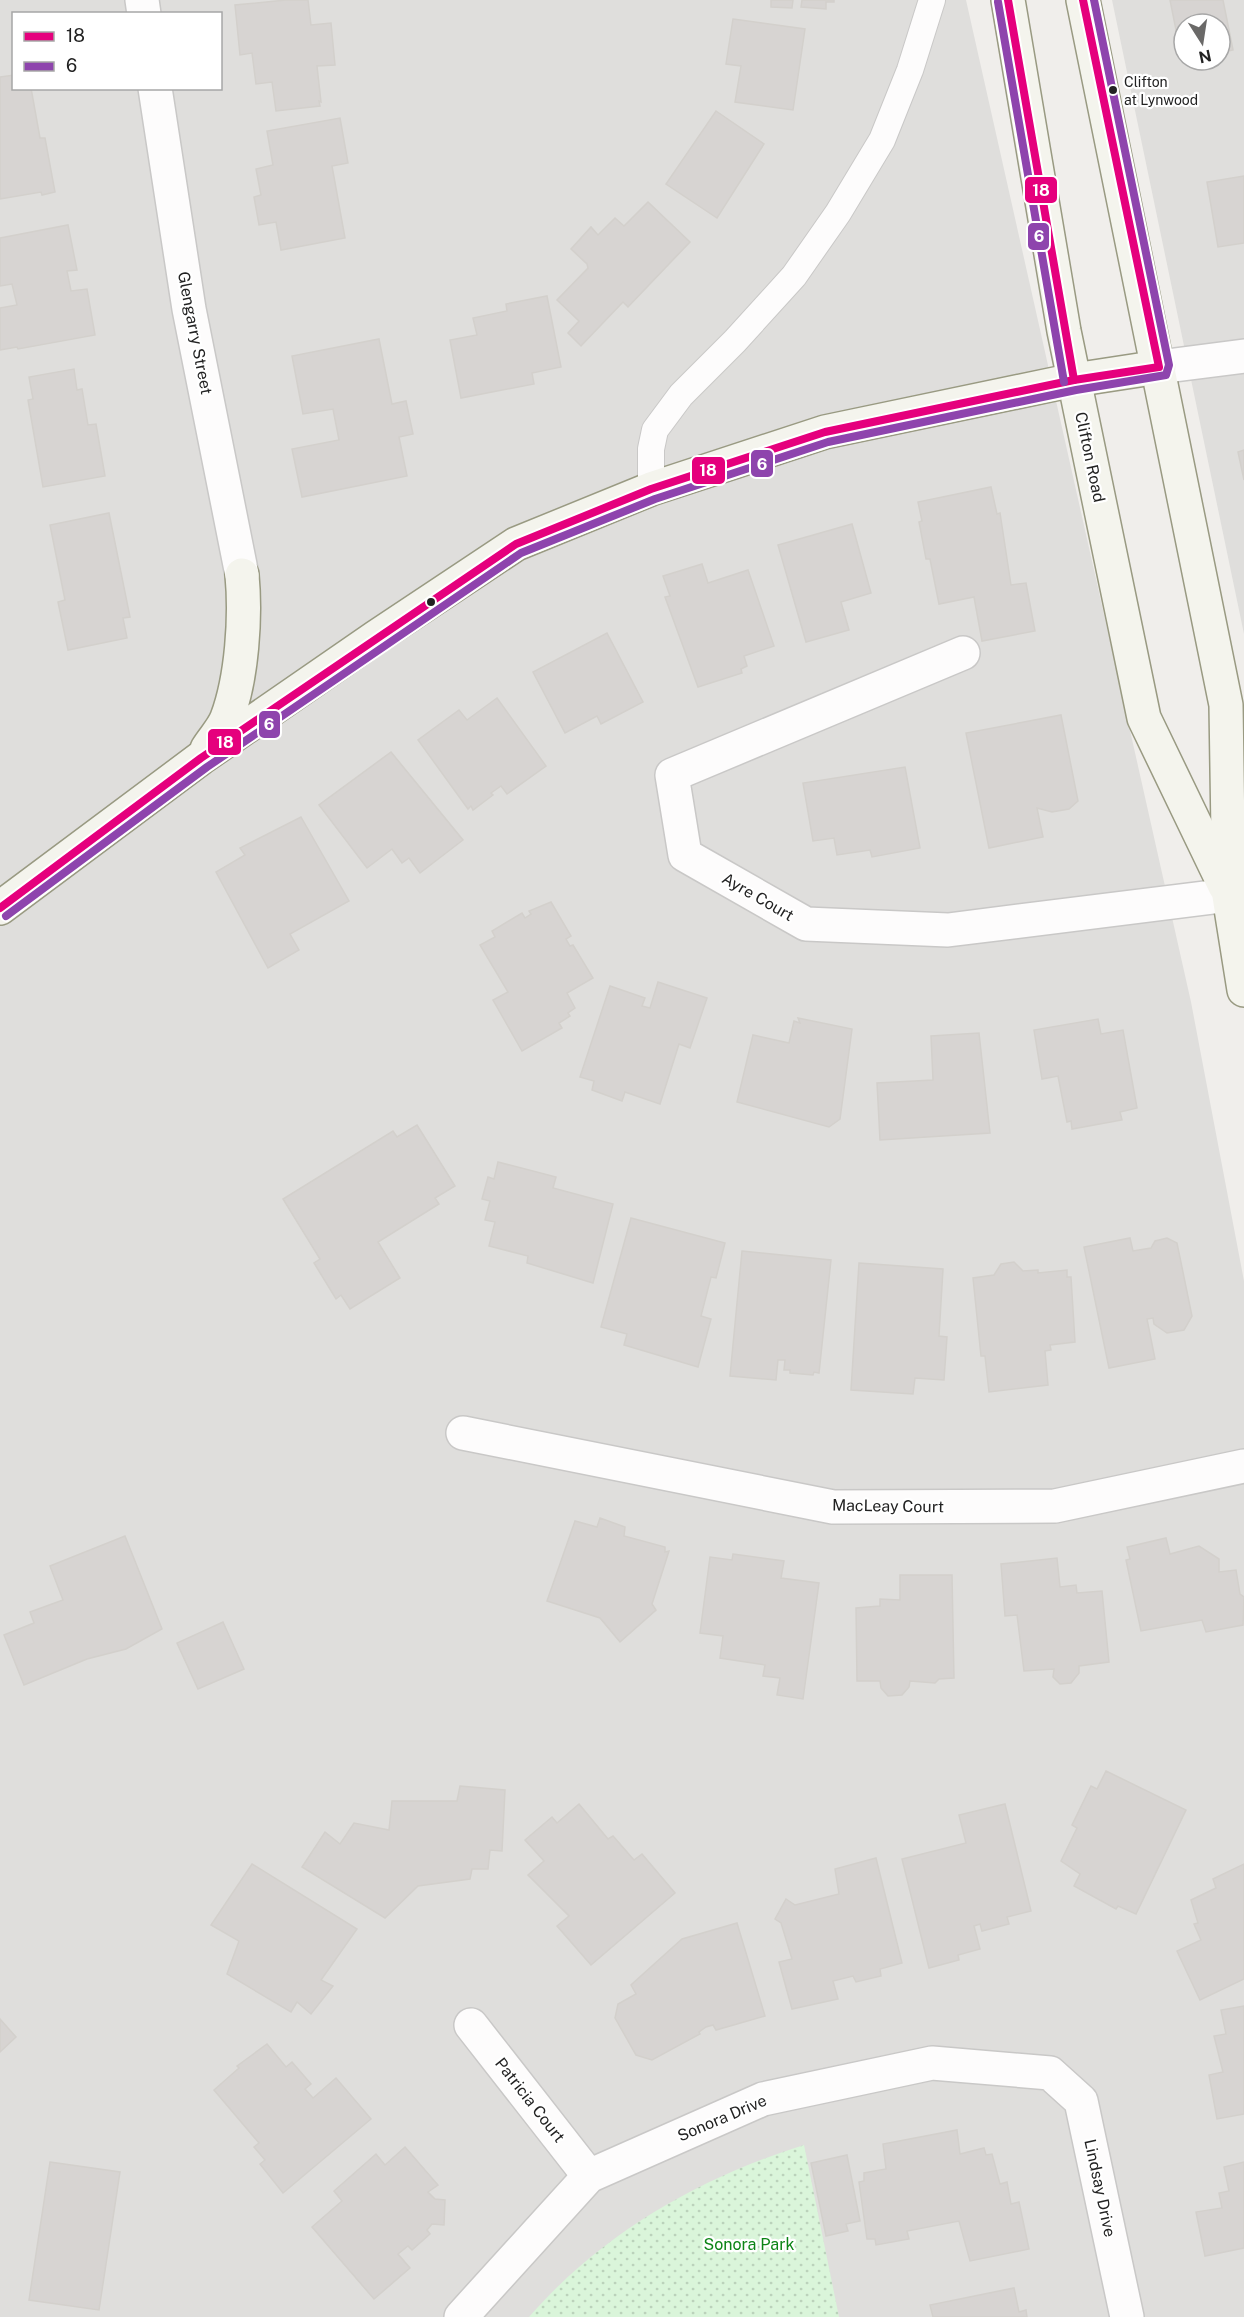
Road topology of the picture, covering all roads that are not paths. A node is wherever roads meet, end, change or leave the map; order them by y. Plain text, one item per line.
1 (932, 0) edge
2 (1008, 0) edge
3 (1083, 0) edge
4 (155, 90) edge
5 (1244, 356) edge
6 (1159, 368) junction
7 (1074, 380) junction
8 (651, 489) junction
9 (242, 575) joint
10 (963, 653) dead end
11 (201, 758) junction
12 (1237, 895) edge
13 (0, 908) edge
14 (1244, 990) edge
15 (463, 1433) dead end
16 (1244, 1466) edge
17 (471, 2025) dead end
18 (1050, 2073) joint
19 (589, 2176) junction
20 (461, 2317) edge
21 (1127, 2317) edge

1 - 8 lane
2 - 7 main road, Clifton Road
3 - 6 main road, Clifton Road
4 - 9 street, Glengarry Street
5 - 6 street
6 - 7 main road
6 - 12 main road, Clifton Road
7 - 8 main road
7 - 12 main road, Clifton Road
8 - 11 main road
9 - 11 main road
10 - 12 street, Ayre Court
11 - 13 main road
12 - 14 main road, Clifton Road
15 - 16 street, MacLeay Court
17 - 19 street, Patricia Court
18 - 19 street, Sonora Drive
18 - 21 street, Lindsay Drive
19 - 20 street, Sonora Drive

